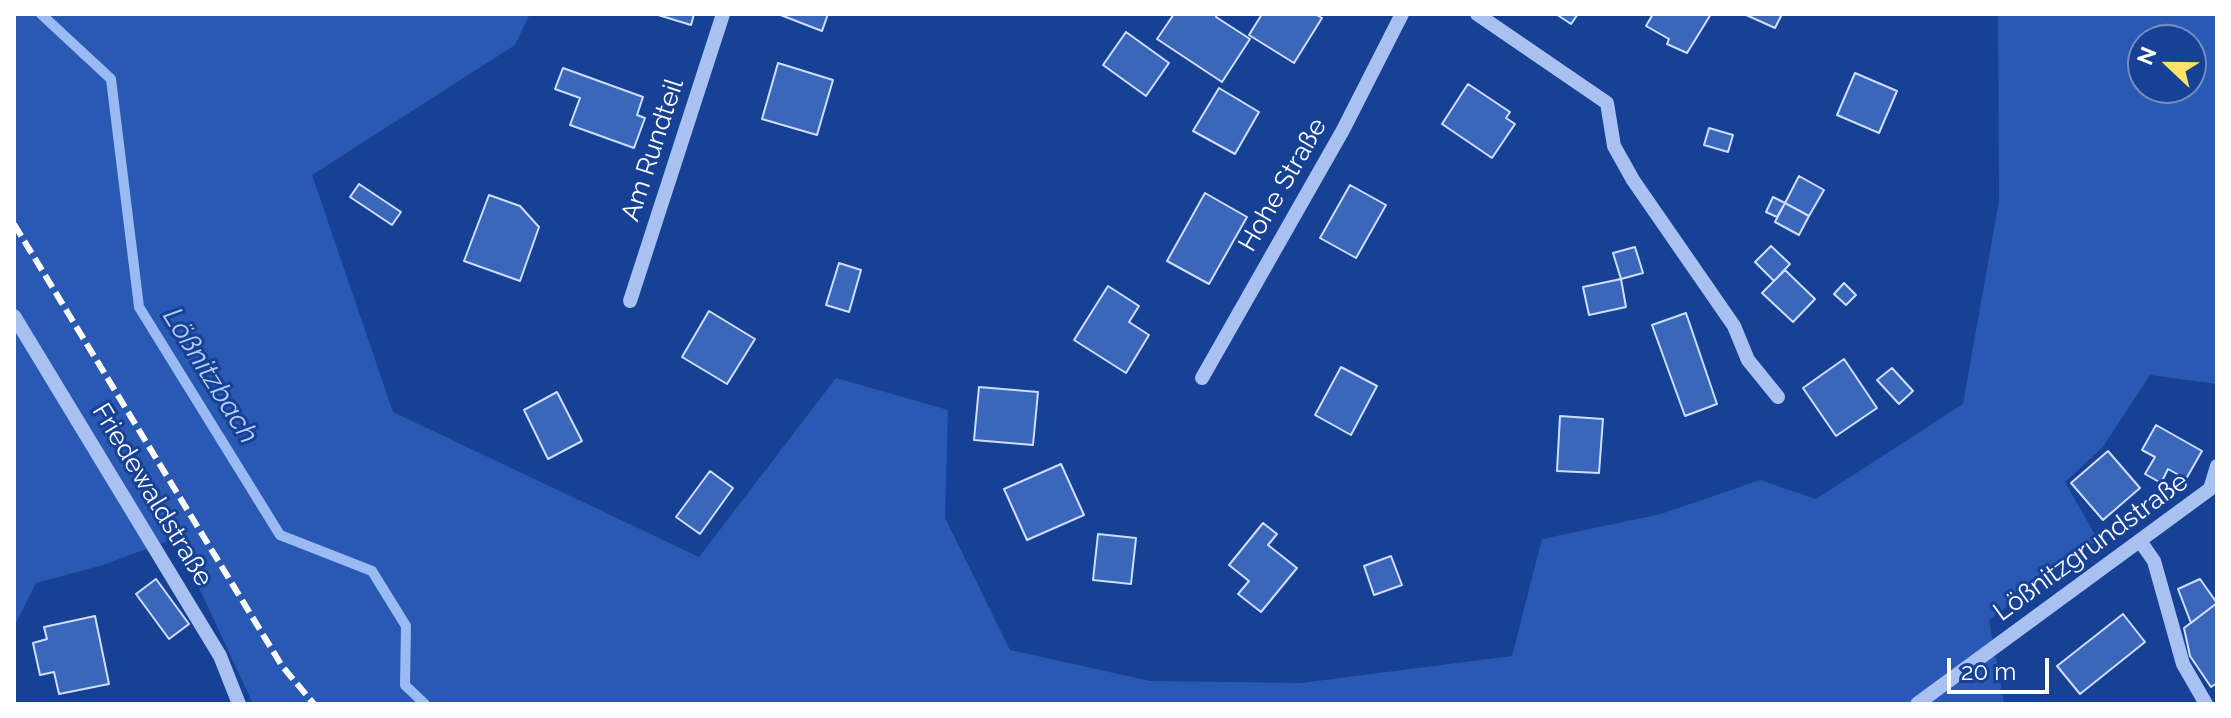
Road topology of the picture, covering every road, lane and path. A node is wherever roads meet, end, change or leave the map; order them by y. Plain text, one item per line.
1 (723, 14) edge
2 (1402, 14) edge
3 (1477, 14) edge
4 (630, 301) dead end
5 (14, 316) edge
6 (1202, 378) dead end
7 (1778, 397) dead end
8 (2217, 466) edge
9 (2213, 490) edge
10 (2140, 541) junction
11 (239, 704) edge
12 (1917, 704) edge
13 (2206, 704) edge

1 - 4 street, Am Rundteil
2 - 6 street, Hohe Straße
3 - 7 street
5 - 11 street, Friedewaldstraße
8 - 9 street
9 - 10 street, Lößnitzgrundstraße
10 - 12 street, Lößnitzgrundstraße
10 - 13 street

